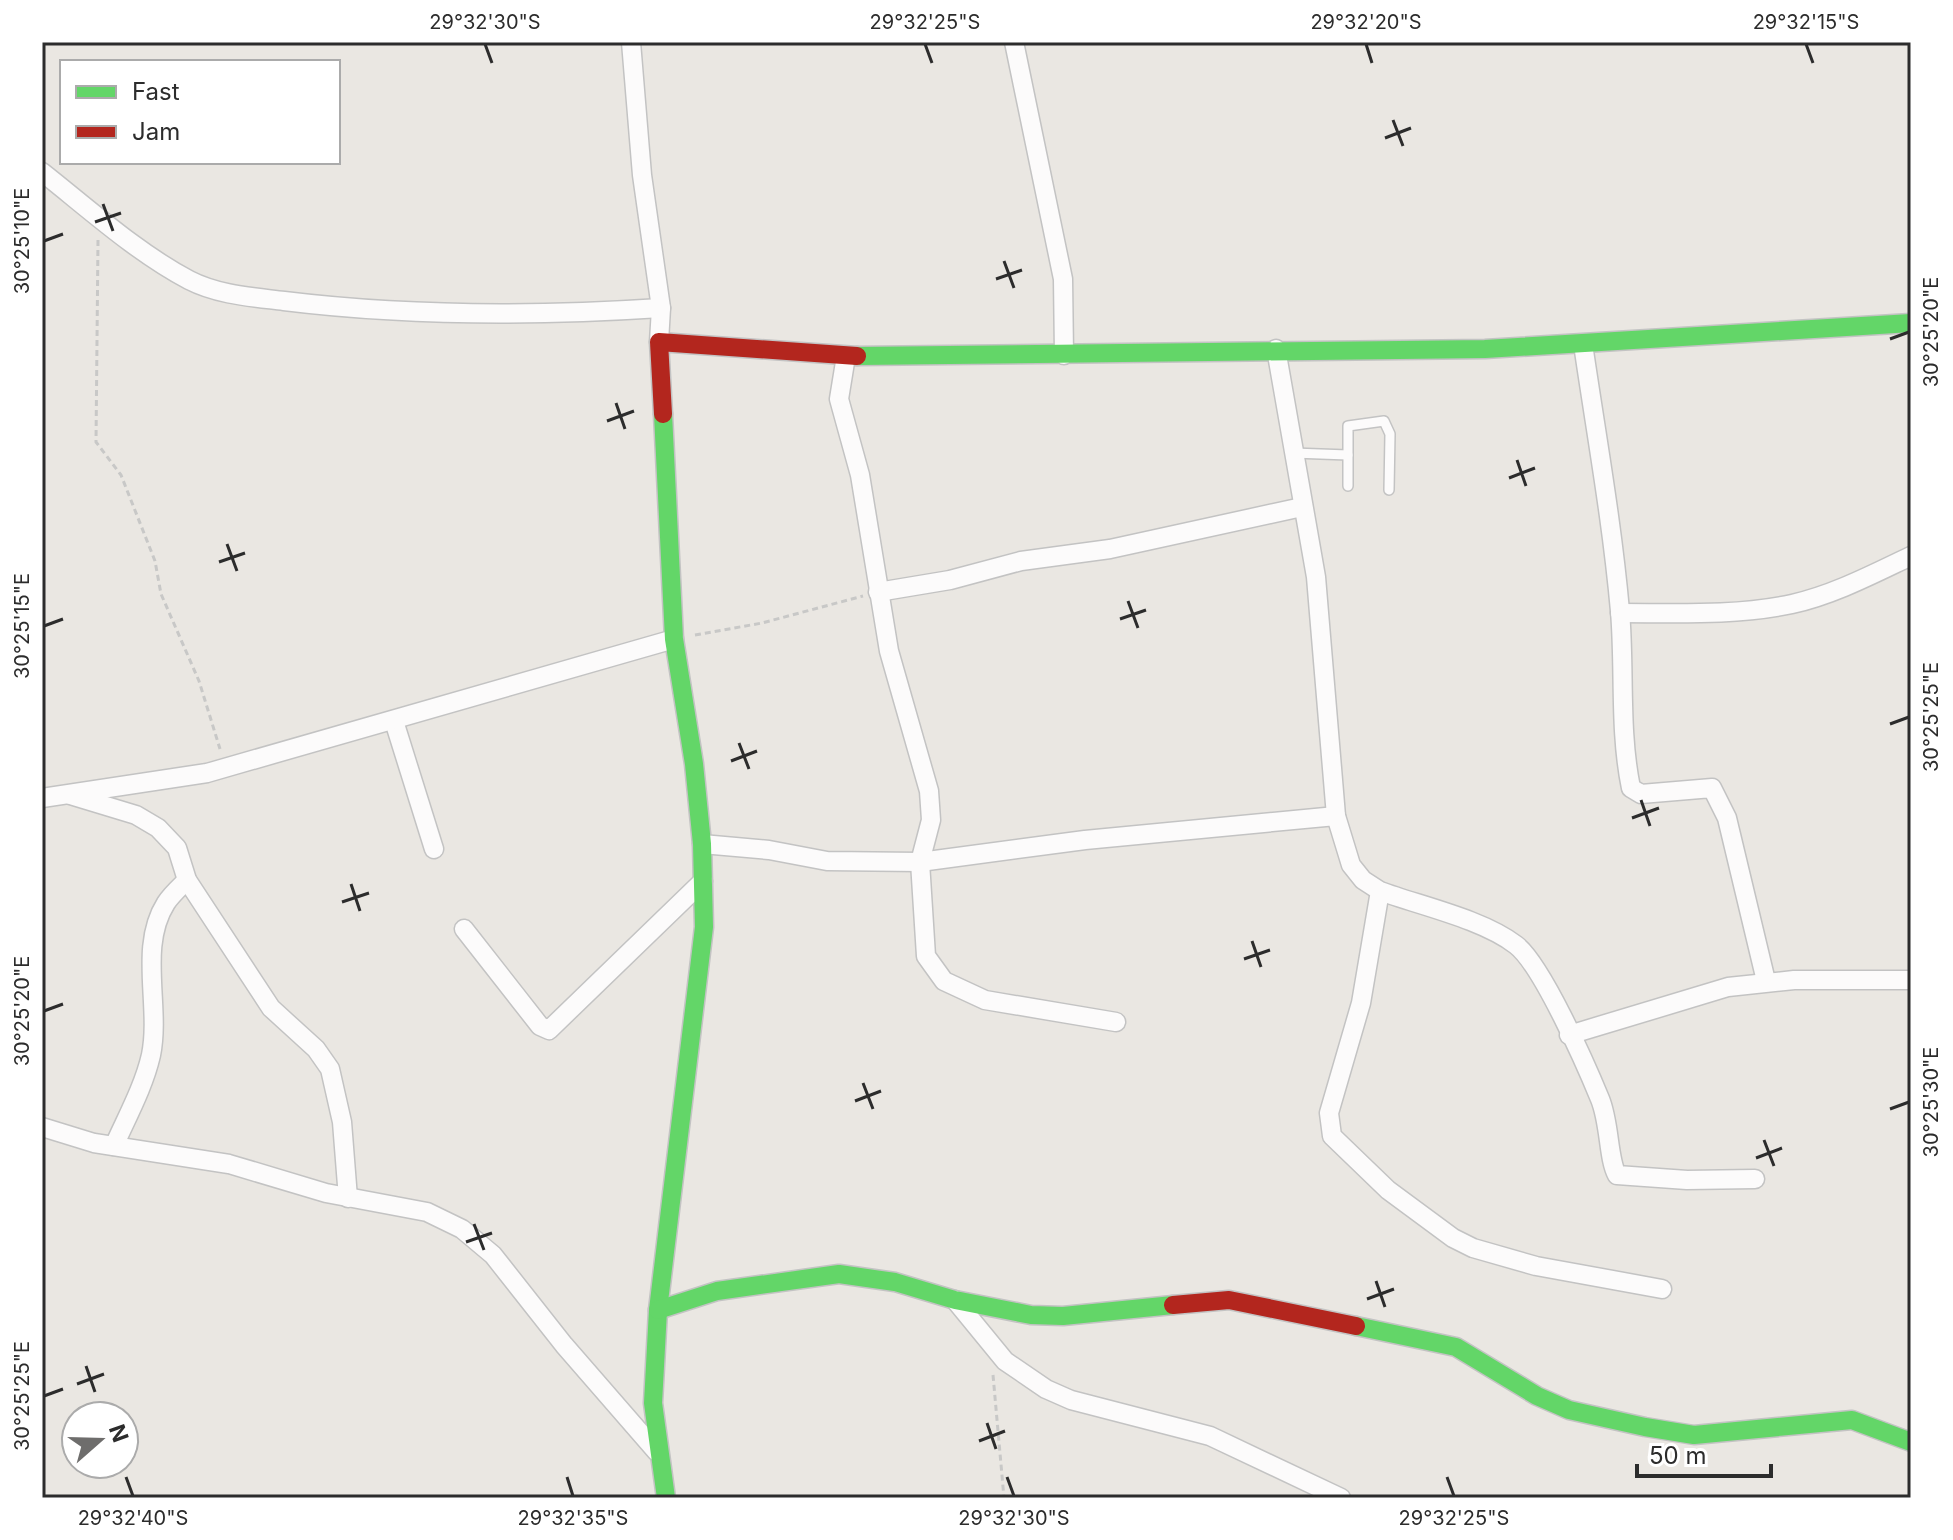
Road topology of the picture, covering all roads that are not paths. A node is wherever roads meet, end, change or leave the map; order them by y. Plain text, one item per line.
1 (631, 42) edge
2 (1014, 42) edge
3 (42, 172) edge
4 (661, 308) junction
5 (1911, 323) edge
6 (659, 342) junction
7 (1583, 344) junction
8 (1276, 349) junction
9 (1064, 355) junction
10 (846, 356) junction
11 (1293, 453) junction
12 (1348, 455) junction
13 (1348, 486) dead end
14 (1389, 490) dead end
15 (1302, 507) junction
16 (1911, 556) edge
17 (878, 592) junction
18 (1620, 613) junction
19 (674, 639) junction
20 (394, 721) junction
21 (63, 793) junction
22 (42, 798) edge
23 (1336, 816) junction
24 (702, 844) junction
25 (434, 849) dead end
26 (920, 862) junction
27 (187, 880) junction
28 (703, 881) junction
29 (1380, 891) junction
30 (464, 929) dead end
31 (1911, 980) edge
32 (1766, 981) junction
33 (1116, 1022) dead end
34 (1569, 1035) junction
35 (42, 1127) edge
36 (114, 1146) junction
37 (1755, 1179) dead end
38 (348, 1198) junction
39 (1662, 1289) dead end
40 (955, 1300) junction
41 (658, 1310) junction
42 (1911, 1442) edge
43 (657, 1452) junction
44 (659, 1496) edge
45 (1341, 1498) edge

1 - 4 street
2 - 9 street
3 - 4 street
4 - 6 street
5 - 7 street
6 - 10 street
6 - 19 street
7 - 8 street
7 - 18 street
8 - 9 street
8 - 11 street
9 - 10 street
10 - 17 street
11 - 12 lane
11 - 15 street
12 - 13 lane
12 - 14 lane
15 - 17 street
15 - 23 street
16 - 18 street
17 - 26 street
18 - 32 street
19 - 20 street
19 - 24 street
20 - 21 street
20 - 25 street
21 - 22 street
21 - 27 street
23 - 26 street
23 - 29 street
24 - 26 street
24 - 28 street
26 - 33 street
27 - 36 street
27 - 38 street
28 - 30 street
28 - 41 street
29 - 34 street
29 - 39 street
31 - 32 street
32 - 34 street
34 - 37 street
35 - 36 street
36 - 38 street
38 - 43 street
40 - 41 street
40 - 42 street
40 - 45 street
41 - 43 street
43 - 44 street

